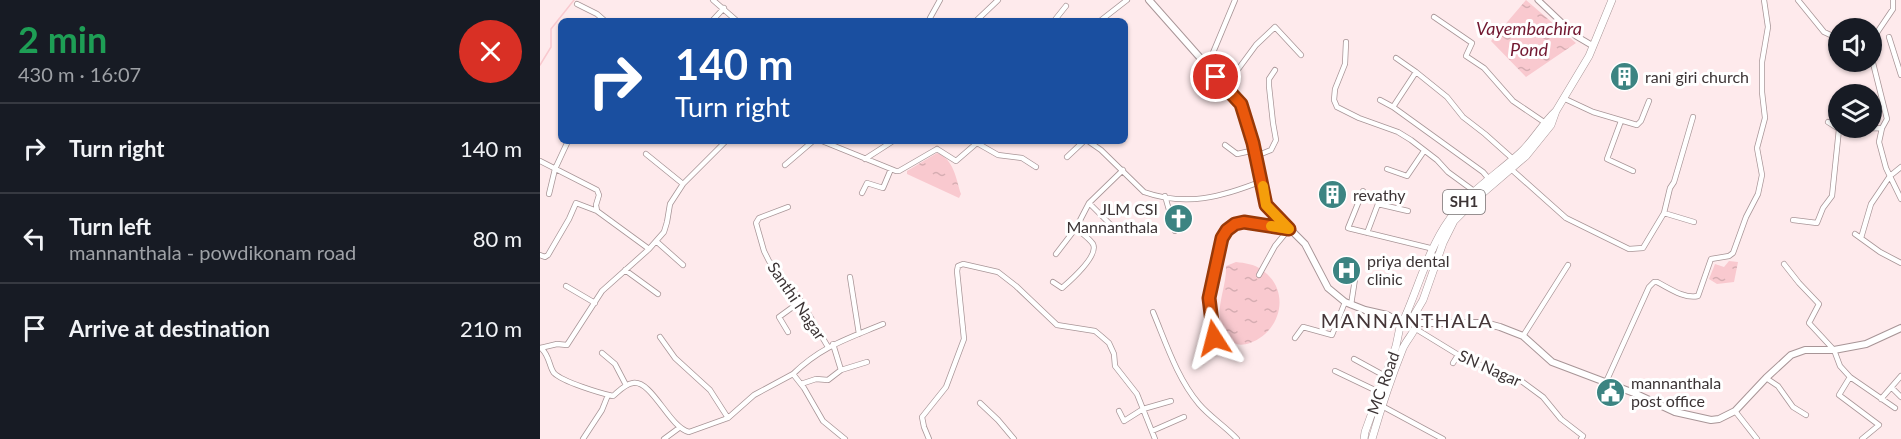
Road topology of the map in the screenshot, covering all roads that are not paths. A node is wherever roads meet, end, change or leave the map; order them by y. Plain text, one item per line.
1 (713, 0) edge
2 (940, 0) edge
3 (998, 0) edge
4 (1126, 0) edge
5 (1149, 0) edge
6 (1235, 0) edge
7 (1538, 0) edge
8 (1612, 0) edge
9 (1764, 0) edge
10 (1798, 0) edge
11 (1893, 0) edge
12 (577, 4) dead end
13 (1066, 6) dead end
14 (724, 8) junction
15 (1434, 17) dead end
16 (602, 18) edge
17 (715, 18) edge
18 (733, 18) edge
19 (930, 18) dead end
20 (979, 18) edge
21 (1055, 18) edge
22 (1104, 18) edge
23 (1882, 25) edge
24 (1828, 34) edge
25 (1889, 37) dead end
26 (1347, 42) dead end
27 (1593, 46) junction
28 (1300, 56) dead end
29 (1396, 58) dead end
30 (1207, 67) junction
31 (1275, 70) dead end
32 (1416, 72) junction
33 (1901, 75) edge
34 (1225, 87) junction
35 (1563, 98) junction
36 (1882, 99) edge
37 (1380, 100) dead end
38 (1649, 101) dead end
39 (1393, 107) junction
40 (1556, 111) junction
41 (1692, 117) dead end
42 (1621, 121) junction
43 (1544, 122) junction
44 (1882, 128) edge
45 (1838, 138) edge
46 (1880, 138) edge
47 (567, 144) edge
48 (723, 144) edge
49 (810, 144) edge
50 (829, 144) edge
51 (888, 144) edge
52 (938, 144) edge
53 (976, 144) edge
54 (981, 144) edge
55 (1082, 144) edge
56 (1091, 144) edge
57 (1225, 146) dead end
58 (937, 148) junction
59 (1424, 151) junction
60 (1256, 153) junction
61 (646, 154) dead end
62 (1067, 157) dead end
63 (865, 159) junction
64 (1513, 159) junction
65 (540, 161) edge
66 (785, 165) dead end
67 (1036, 167) dead end
68 (1901, 167) edge
69 (555, 169) junction
70 (1387, 169) dead end
71 (1511, 169) junction
72 (891, 170) junction
73 (1123, 170) junction
74 (1633, 171) dead end
75 (1890, 176) junction
76 (1489, 179) junction
77 (1262, 181) junction
78 (683, 184) junction
79 (1363, 191) dead end
80 (1474, 191) junction
81 (862, 193) dead end
82 (549, 194) dead end
83 (1165, 196) junction
84 (1901, 199) edge
85 (1089, 203) junction
86 (788, 207) dead end
87 (597, 211) junction
88 (1408, 211) dead end
89 (1664, 213) junction
90 (1793, 220) dead end
91 (1694, 222) dead end
92 (1076, 228) junction
93 (1115, 229) dead end
94 (1289, 229) junction
95 (1175, 231) dead end
96 (1367, 233) junction
97 (1855, 234) dead end
98 (1861, 238) junction
99 (656, 241) junction
100 (649, 249) junction
101 (1434, 249) junction
102 (1056, 254) dead end
103 (540, 255) edge
104 (1901, 263) edge
105 (1785, 264) dead end
106 (683, 265) dead end
107 (1568, 265) dead end
108 (625, 270) junction
109 (1259, 275) dead end
110 (850, 277) dead end
111 (1355, 279) dead end
112 (1053, 282) dead end
113 (566, 286) dead end
114 (658, 294) dead end
115 (801, 301) junction
116 (595, 303) junction
117 (1348, 304) junction
118 (1153, 312) dead end
119 (883, 324) dead end
120 (1409, 324) junction
121 (1900, 330) edge
122 (789, 332) dead end
123 (859, 334) junction
124 (1523, 336) junction
125 (660, 338) dead end
126 (1214, 338) dead end
127 (1295, 338) dead end
128 (831, 345) junction
129 (540, 348) edge
130 (1834, 350) junction
131 (602, 354) dead end
132 (1458, 355) junction
133 (1354, 359) dead end
134 (867, 362) dead end
135 (1453, 363) dead end
136 (841, 370) junction
137 (1335, 371) dead end
138 (793, 374) junction
139 (1385, 376) junction
140 (1901, 376) edge
141 (1850, 377) junction
142 (1766, 378) junction
143 (1606, 382) junction
144 (801, 384) junction
145 (627, 385) junction
146 (1892, 388) junction
147 (1379, 392) junction
148 (608, 394) junction
149 (1901, 397) edge
150 (1881, 399) junction
151 (1171, 401) dead end
152 (980, 403) dead end
153 (1382, 406) junction
154 (1894, 408) dead end
155 (1143, 409) junction
156 (1119, 411) dead end
157 (1734, 411) junction
158 (1806, 416) dead end
159 (1184, 417) dead end
160 (728, 418) junction
161 (679, 428) junction
162 (1152, 431) junction
163 (1582, 437) edge
164 (583, 439) edge
165 (664, 439) edge
166 (845, 439) edge
167 (929, 439) edge
168 (1014, 439) edge
169 (1155, 439) edge
170 (1237, 439) edge
171 (1364, 439) edge
172 (1372, 439) edge
173 (1443, 439) edge
174 (1589, 439) edge
175 (1756, 439) edge
176 (1862, 439) edge

1 - 14 street
2 - 19 street
3 - 20 street
4 - 22 street
5 - 30 main road
6 - 30 street
7 - 27 street
8 - 27 main road, MC Road / SH1
9 - 143 street
10 - 24 street
11 - 23 street
12 - 16 street
13 - 21 street
14 - 17 street
14 - 18 street
15 - 43 street
25 - 33 street
26 - 59 street
27 - 35 main road, MC Road / SH1
28 - 34 street
29 - 32 street
30 - 34 main road
31 - 60 street
32 - 39 street
32 - 64 street
34 - 60 main road
35 - 40 main road, MC Road / SH1
35 - 42 street
36 - 44 street
37 - 39 street
38 - 42 street
39 - 76 street
40 - 43 main road, MC Road / SH1
40 - 71 main road, MC Road / SH1
41 - 89 street
42 - 74 street
43 - 64 main road, MC Road / SH1
45 - 90 street
46 - 75 street
47 - 69 street
48 - 78 street
49 - 66 street
50 - 63 street
51 - 63 street
52 - 58 street
53 - 58 street
54 - 67 street
55 - 62 street
56 - 73 street
57 - 60 street
58 - 72 street
59 - 70 street
59 - 80 street
60 - 77 main road
61 - 78 street
63 - 72 street
64 - 76 main road, MC Road / SH1
65 - 69 street
68 - 75 street
69 - 82 street
69 - 87 street
71 - 89 street
71 - 120 main road, MC Road / SH1
72 - 81 street
73 - 83 street
73 - 85 street
75 - 84 street
75 - 98 street
76 - 80 main road, MC Road / SH1
77 - 83 street
77 - 94 main road
78 - 99 street
79 - 96 street
80 - 101 main road, MC Road / SH1
83 - 95 street
85 - 92 street
85 - 93 street
86 - 115 street, Santhi Nagar
87 - 100 street
87 - 103 street
88 - 96 street
89 - 91 street
92 - 102 street
92 - 112 street
94 - 109 street
94 - 117 main road
94 - 126 street
96 - 101 street
97 - 98 street
98 - 104 street
99 - 100 street
99 - 106 street
100 - 108 street
101 - 120 main road, MC Road / SH1
105 - 130 street
107 - 124 street
108 - 114 street
108 - 116 street
110 - 123 street
111 - 117 street
113 - 116 street
115 - 122 street
115 - 128 street, Santhi Nagar
116 - 129 street
117 - 120 main road
117 - 127 street
118 - 170 street
119 - 123 street
120 - 124 main road
120 - 132 street, SN Nagar
120 - 139 main road, MC Road / SH1
120 - 153 main road, MC Road / SH1
121 - 130 main road
123 - 128 street
124 - 143 main road
125 - 160 street
128 - 136 street, Santhi Nagar
128 - 138 street
129 - 148 street
130 - 141 street
130 - 142 main road
131 - 145 street
132 - 135 street
132 - 163 street, SN Nagar
133 - 139 street
134 - 136 street
136 - 144 street
137 - 147 street
138 - 144 street
138 - 160 street
139 - 147 main road, MC Road / SH1
140 - 146 street
141 - 150 street
141 - 176 street
142 - 157 main road
142 - 158 street
143 - 157 main road
144 - 166 street
145 - 148 street
145 - 161 street
146 - 149 street
146 - 150 street
147 - 171 main road, MC Road / SH1
148 - 164 street
150 - 154 street
151 - 155 street
152 - 168 street
153 - 172 main road, MC Road / SH1
153 - 173 street
155 - 156 street
155 - 162 street
155 - 167 street
157 - 175 street
159 - 162 street
160 - 161 street
161 - 165 street
162 - 169 street
163 - 174 street, SN Nagar

